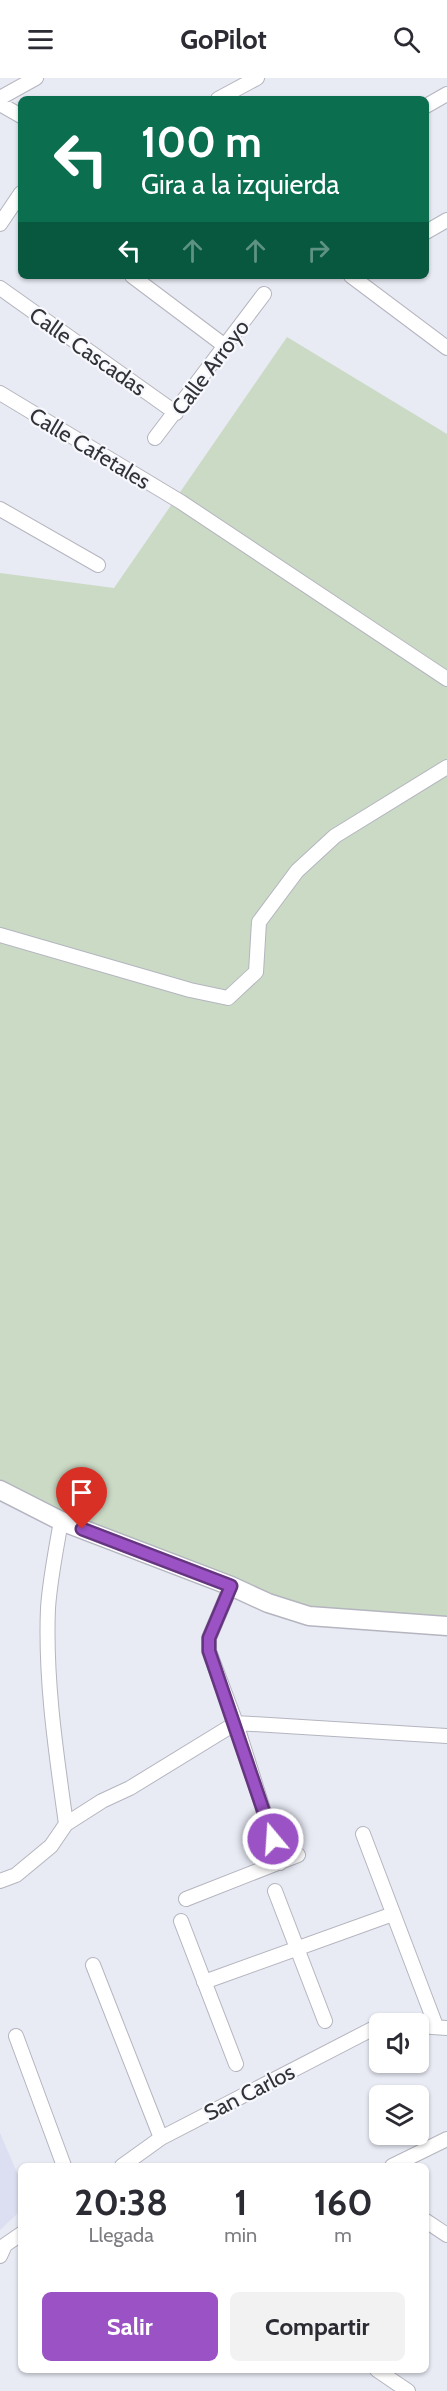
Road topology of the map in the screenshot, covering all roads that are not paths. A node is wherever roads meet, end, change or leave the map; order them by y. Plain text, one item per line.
1 (36, 78) edge
2 (257, 78) edge
3 (447, 94) edge
4 (224, 96) edge
5 (0, 98) edge
6 (0, 104) edge
7 (429, 104) edge
8 (18, 114) edge
9 (18, 198) edge
10 (447, 220) edge
11 (0, 224) edge
12 (429, 230) edge
13 (136, 279) edge
14 (355, 279) edge
15 (0, 288) edge
16 (264, 294) dead end
17 (444, 342) edge
18 (225, 346) junction
19 (0, 393) edge
20 (176, 413) junction
21 (156, 438) dead end
22 (0, 509) edge
23 (98, 565) dead end
24 (447, 679) edge
25 (447, 767) edge
26 (0, 935) edge
27 (0, 1490) edge
28 (61, 1521) junction
29 (231, 1586) junction
30 (447, 1626) edge
31 (236, 1723) junction
32 (447, 1736) edge
33 (66, 1824) junction
34 (363, 1834) dead end
35 (298, 1855) dead end
36 (280, 1863) junction
37 (0, 1881) edge
38 (274, 1891) dead end
39 (186, 1899) dead end
40 (393, 1914) junction
41 (181, 1921) dead end
42 (297, 1947) junction
43 (93, 1965) dead end
44 (204, 1982) junction
45 (325, 2021) dead end
46 (442, 2027) edge
47 (369, 2031) edge
48 (16, 2036) dead end
49 (236, 2064) dead end
50 (160, 2138) junction
51 (447, 2139) edge
52 (63, 2163) edge
53 (126, 2163) edge
54 (398, 2163) edge
55 (429, 2223) edge
56 (447, 2235) edge
57 (18, 2236) edge
58 (0, 2256) edge
59 (381, 2373) edge
60 (408, 2391) edge

1 - 5 street
2 - 4 street
3 - 7 street
6 - 8 street
9 - 11 street
10 - 12 street
13 - 18 street
14 - 17 street
15 - 20 street, Calle Cascadas
16 - 18 street, Calle Arroyo
18 - 20 street, Calle Arroyo
19 - 24 street, Calle Cafetales
20 - 21 street, Calle Arroyo
22 - 23 street
25 - 26 street
27 - 28 street
28 - 29 street
28 - 33 street
29 - 30 street
29 - 31 street
31 - 32 street
31 - 33 street
31 - 36 street
33 - 37 street
34 - 40 street
35 - 36 street
36 - 39 street
38 - 42 street
40 - 42 street
40 - 46 street
41 - 44 street
42 - 44 street
42 - 45 street
43 - 50 street
44 - 49 street
47 - 50 street, San Carlos
48 - 52 street
50 - 53 street, San Carlos
51 - 54 street
55 - 56 street
57 - 58 street
59 - 60 street

